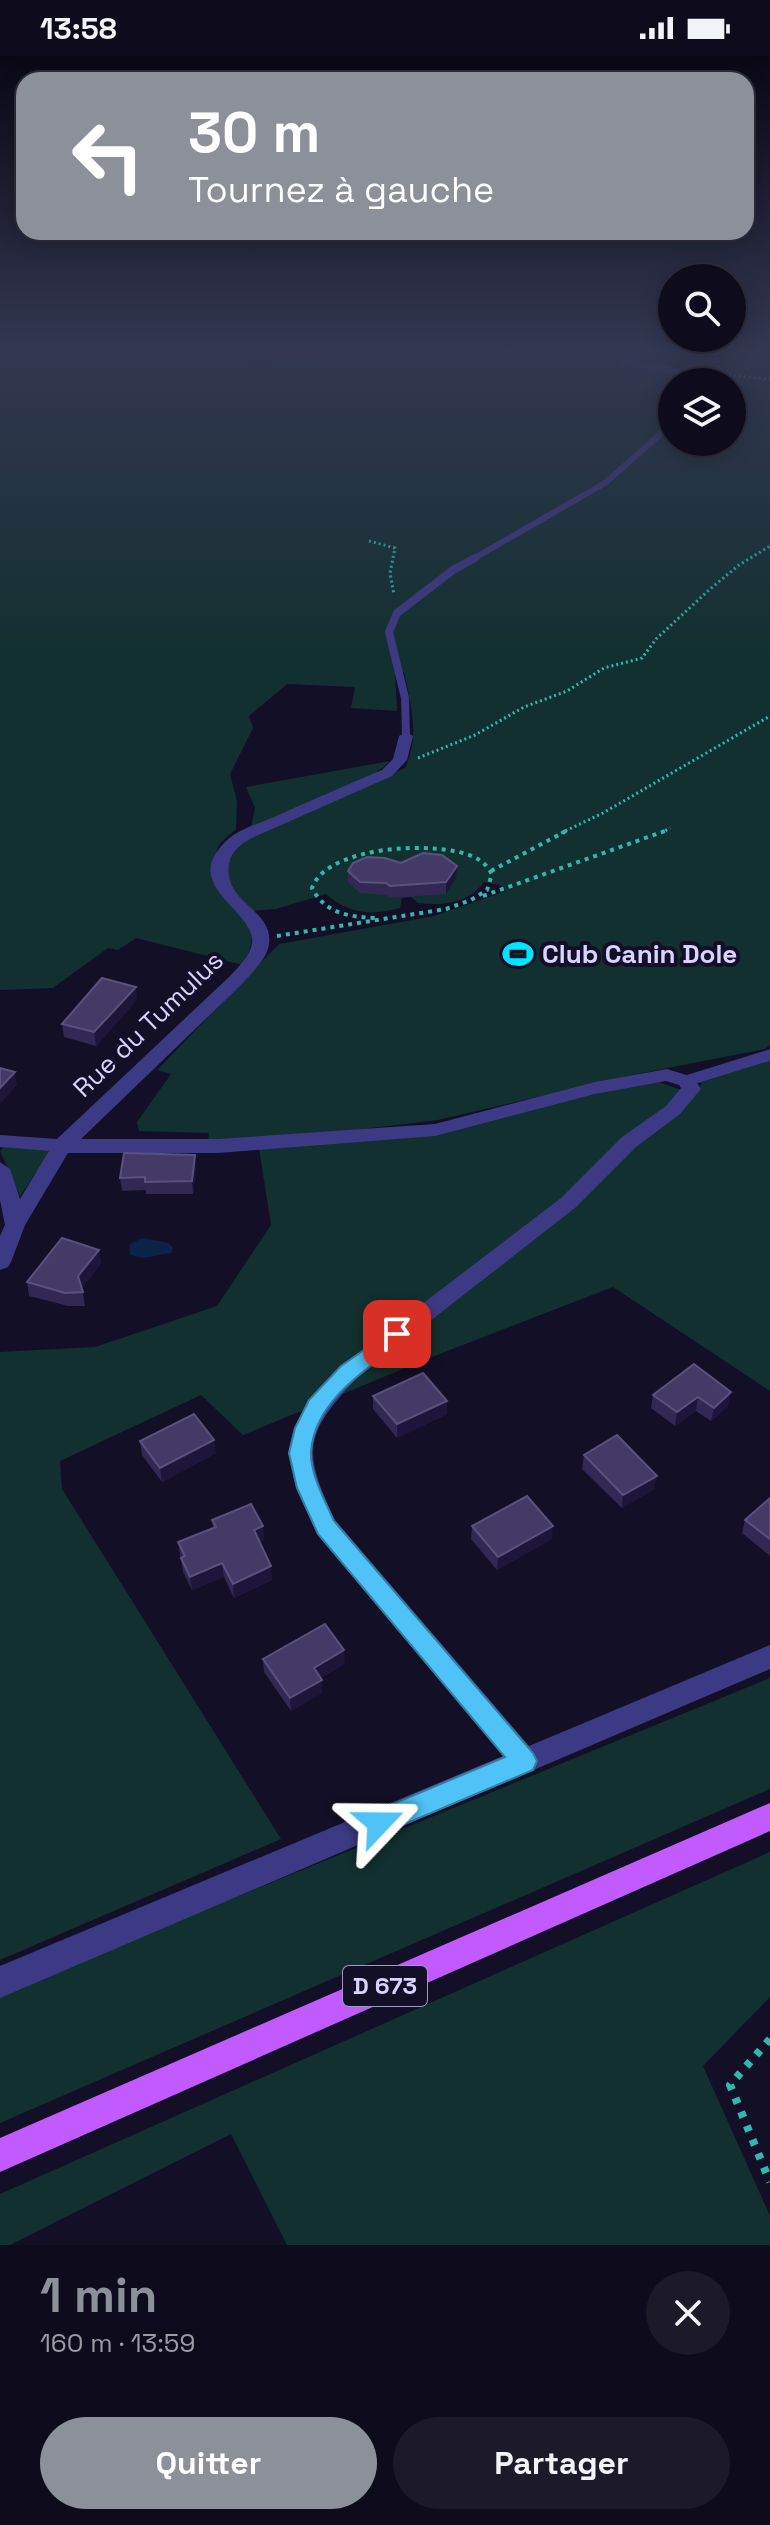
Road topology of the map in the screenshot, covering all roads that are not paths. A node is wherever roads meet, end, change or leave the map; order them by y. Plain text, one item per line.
1 (641, 451) edge
2 (406, 736) joint
3 (770, 1055) edge
4 (686, 1081) junction
5 (0, 1141) edge
6 (62, 1146) junction
7 (0, 1169) edge
8 (15, 1225) junction
9 (0, 1262) edge
10 (770, 1657) edge
11 (524, 1761) junction
12 (770, 1817) edge
13 (0, 1982) edge
14 (0, 2155) edge

1 - 2 lane
2 - 6 street, Rue du Tumulus
3 - 4 lane
4 - 6 street
4 - 11 street
5 - 6 street
6 - 8 street, Rue du Tumulus
7 - 8 street
8 - 9 street, Rue du Tumulus
10 - 11 street
11 - 13 street
12 - 14 main road, D 673

